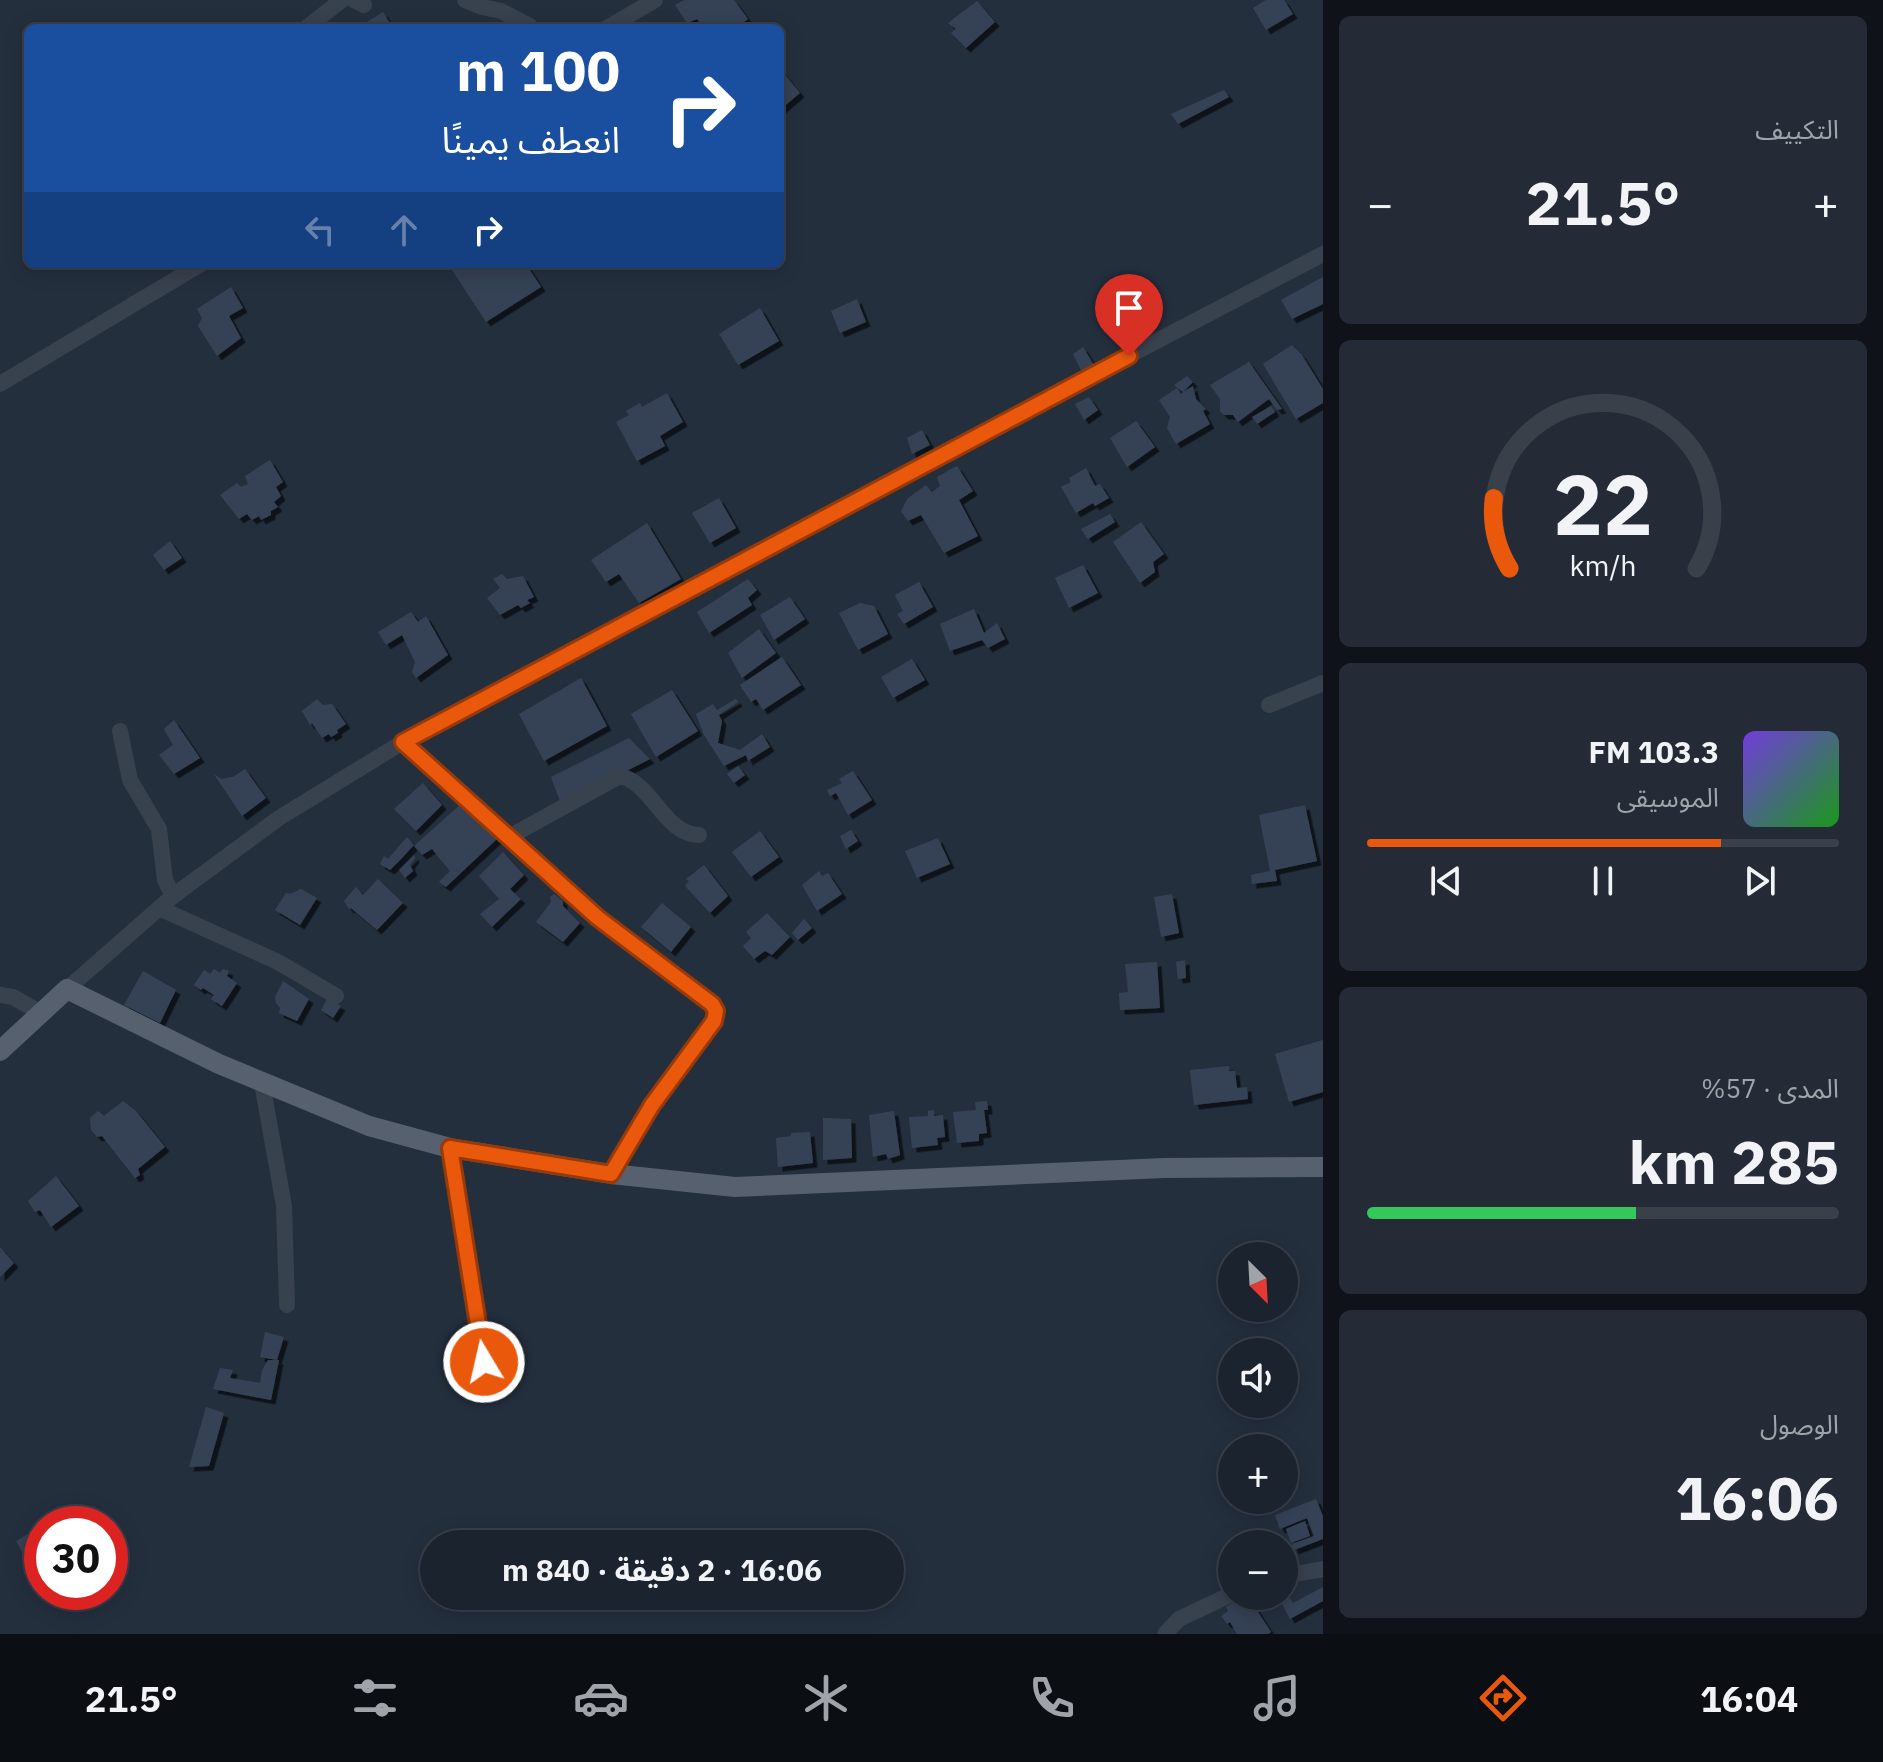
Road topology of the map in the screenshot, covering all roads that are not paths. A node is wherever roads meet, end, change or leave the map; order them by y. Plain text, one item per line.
1 (342, 0) edge
2 (465, 0) edge
3 (509, 0) edge
4 (655, 0) edge
5 (311, 24) edge
6 (525, 24) edge
7 (529, 24) edge
8 (614, 24) edge
9 (1323, 254) edge
10 (194, 268) edge
11 (0, 384) edge
12 (1323, 683) edge
13 (1269, 705) dead end
14 (120, 731) dead end
15 (403, 742) junction
16 (699, 835) dead end
17 (507, 838) junction
18 (173, 896) junction
19 (159, 908) junction
20 (67, 989) junction
21 (0, 995) edge
22 (336, 996) dead end
23 (41, 1013) junction
24 (0, 1051) edge
25 (262, 1083) junction
26 (450, 1148) junction
27 (1323, 1167) edge
28 (611, 1174) junction
29 (287, 1305) dead end
30 (481, 1367) dead end
31 (1323, 1569) edge
32 (1298, 1573) edge
33 (1218, 1601) edge
34 (1165, 1634) edge

1 - 5 street
2 - 6 street
3 - 7 street
4 - 8 street
9 - 15 street
10 - 11 street
12 - 13 street
14 - 18 street
15 - 17 street
15 - 18 street
16 - 17 street
17 - 28 street
18 - 19 street
19 - 20 street
19 - 22 street
20 - 23 main road
20 - 25 main road
21 - 23 street
23 - 24 main road
25 - 26 main road
25 - 29 street
26 - 28 main road
26 - 30 street
27 - 28 main road
31 - 32 street
33 - 34 street

